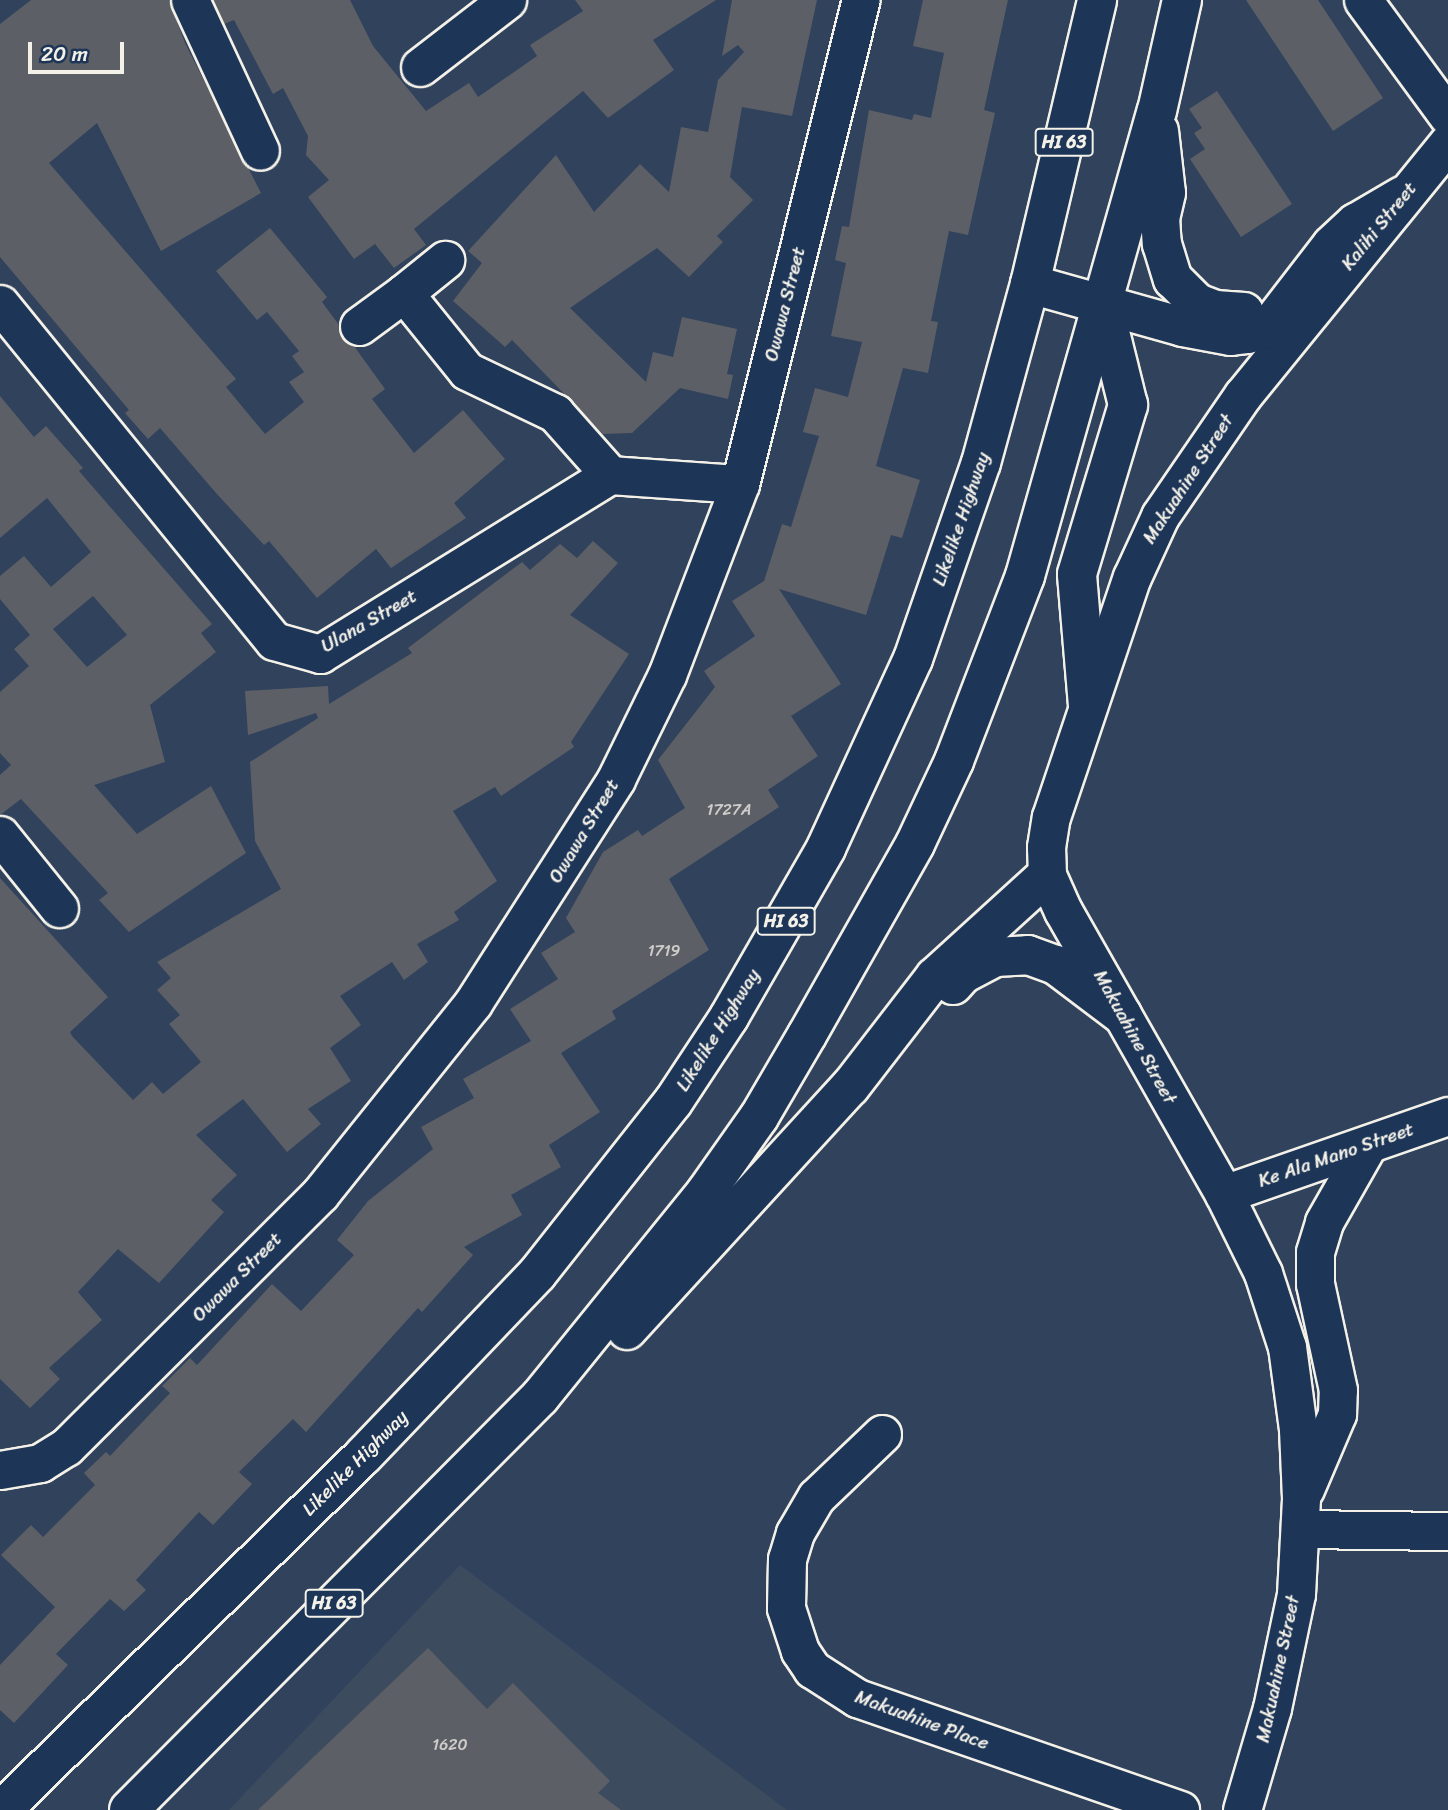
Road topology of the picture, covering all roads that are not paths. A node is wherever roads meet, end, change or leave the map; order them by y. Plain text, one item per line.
1 (190, 0) edge
2 (507, 0) edge
3 (861, 0) edge
4 (1097, 0) edge
5 (1182, 0) edge
6 (1363, 0) edge
7 (420, 67) dead end
8 (1157, 111) junction
9 (1448, 116) edge
10 (1448, 143) edge
11 (260, 151) dead end
12 (1402, 196) junction
13 (1332, 245) junction
14 (445, 260) dead end
15 (1030, 284) junction
16 (404, 293) junction
17 (1102, 302) junction
18 (0, 304) edge
19 (1310, 311) joint
20 (359, 326) dead end
21 (610, 474) junction
22 (740, 484) junction
23 (1088, 706) junction
24 (0, 835) edge
25 (1047, 875) junction
26 (59, 908) dead end
27 (1122, 1015) junction
28 (850, 1087) junction
29 (1448, 1116) edge
30 (1368, 1145) junction
31 (1224, 1194) junction
32 (540, 1397) junction
33 (882, 1434) dead end
34 (0, 1470) edge
35 (1301, 1514) junction
36 (1448, 1531) edge
37 (2, 1810) edge
38 (129, 1810) edge
39 (1180, 1810) edge
40 (1242, 1810) edge

1 - 11 street
2 - 7 street
3 - 22 street, Owawa Street
4 - 15 highway, Likelike Highway / HI 63
5 - 8 highway, HI 63
6 - 9 street
8 - 13 highway
8 - 17 highway, HI 63
10 - 12 street, Kalihi Street
12 - 13 highway
12 - 19 street, Kalihi Street
13 - 17 highway
14 - 16 street
15 - 17 highway
15 - 37 highway, Likelike Highway / HI 63
16 - 20 street
16 - 21 street
17 - 23 highway
17 - 32 highway, HI 63
18 - 21 street, Ulana Street
19 - 23 street, Makuahine Street
21 - 22 street
22 - 34 street, Owawa Street
23 - 25 street, Makuahine Street
24 - 26 street
25 - 27 street, Makuahine Street
25 - 28 highway
27 - 28 highway
27 - 31 street, Makuahine Street
28 - 32 highway
29 - 30 street, Ke Ala Mano Street
30 - 31 street, Ke Ala Mano Street
30 - 35 street
31 - 35 street, Makuahine Street
32 - 38 highway, HI 63
33 - 39 street, Makuahine Place
35 - 36 street
35 - 40 street, Makuahine Street

